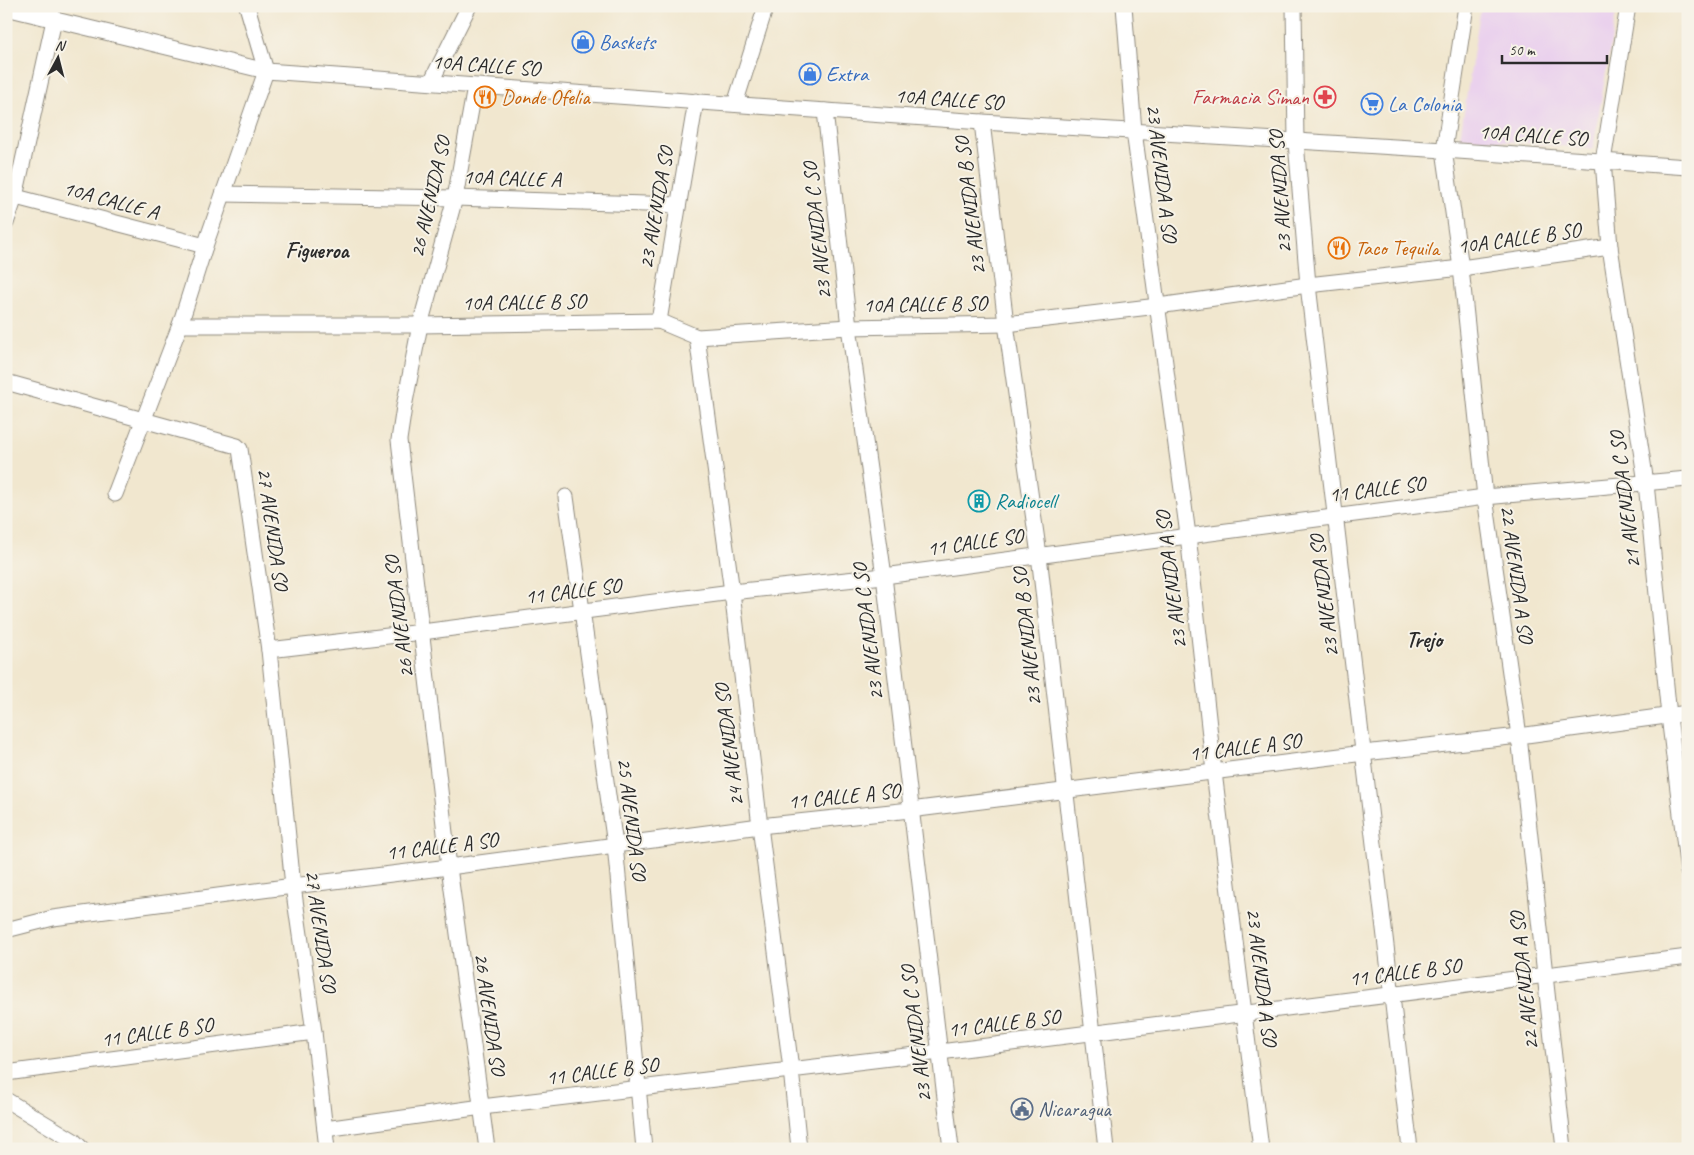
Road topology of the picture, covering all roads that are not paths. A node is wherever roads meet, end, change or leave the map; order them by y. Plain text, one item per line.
1 (246, 6) edge
2 (469, 6) edge
3 (766, 6) edge
4 (1124, 6) edge
5 (1294, 6) edge
6 (1466, 6) edge
7 (1628, 6) edge
8 (6, 8) edge
9 (52, 13) edge
10 (266, 71) junction
11 (431, 82) junction
12 (475, 87) junction
13 (696, 101) junction
14 (735, 104) junction
15 (825, 111) junction
16 (982, 122) junction
17 (1134, 131) junction
18 (1296, 142) junction
19 (1444, 150) junction
20 (1603, 161) junction
21 (1688, 167) edge
22 (224, 194) junction
23 (11, 196) edge
24 (455, 198) junction
25 (678, 205) junction
26 (6, 223) edge
27 (205, 246) junction
28 (1610, 247) junction
29 (1461, 268) junction
30 (1308, 285) junction
31 (1158, 306) junction
32 (658, 321) junction
33 (1006, 324) junction
34 (180, 325) junction
35 (420, 325) junction
36 (849, 327) junction
37 (697, 337) junction
38 (6, 382) edge
39 (144, 419) junction
40 (1688, 479) edge
41 (1646, 483) junction
42 (115, 494) dead end
43 (566, 497) dead end
44 (1485, 497) junction
45 (1336, 516) junction
46 (1188, 535) junction
47 (1039, 554) junction
48 (884, 576) junction
49 (732, 592) junction
50 (582, 610) junction
51 (422, 632) junction
52 (269, 650) junction
53 (1688, 714) edge
54 (1669, 716) junction
55 (1519, 736) junction
56 (1364, 753) junction
57 (1214, 772) junction
58 (1066, 791) junction
59 (910, 810) junction
60 (760, 826) junction
61 (615, 845) junction
62 (449, 867) junction
63 (1688, 872) edge
64 (293, 886) junction
65 (6, 930) edge
66 (1688, 958) edge
67 (1545, 976) junction
68 (1392, 995) junction
69 (1246, 1013) junction
70 (314, 1032) junction
71 (1092, 1033) junction
72 (940, 1052) junction
73 (791, 1069) junction
74 (6, 1074) edge
75 (637, 1089) junction
76 (6, 1100) edge
77 (482, 1107) junction
78 (325, 1129) junction
79 (82, 1149) edge
80 (327, 1149) edge
81 (487, 1149) edge
82 (644, 1149) edge
83 (799, 1149) edge
84 (951, 1149) edge
85 (1106, 1149) edge
86 (1261, 1149) edge
87 (1410, 1149) edge
88 (1564, 1149) edge

1 - 10 street
2 - 11 street
3 - 14 street
4 - 17 street, 23 AVENIDA A SO
5 - 18 street, 23 AVENIDA SO
6 - 19 street, 22 AVENIDA A SO
7 - 20 street, 21 AVENIDA C SO
8 - 9 street, 10A CALLE SO
9 - 10 street, 10A CALLE SO
9 - 23 street
10 - 11 street, 10A CALLE SO
10 - 22 street
11 - 12 street, 10A CALLE SO
12 - 13 street, 10A CALLE SO
12 - 24 street, 26 AVENIDA SO
13 - 14 street, 10A CALLE SO
13 - 25 street, 23 AVENIDA SO
14 - 15 street, 10A CALLE SO
15 - 16 street, 10A CALLE SO
15 - 36 street, 23 AVENIDA C SO
16 - 17 street, 10A CALLE SO
16 - 33 street, 23 AVENIDA B SO
17 - 18 street, 10A CALLE SO
17 - 31 street, 23 AVENIDA A SO
18 - 19 street, 10A CALLE SO
18 - 30 street, 23 AVENIDA SO
19 - 20 street, 10A CALLE SO
19 - 29 street, 22 AVENIDA A SO
20 - 21 street, 10A CALLE SO
20 - 28 street, 21 AVENIDA C SO
22 - 24 street, 10A CALLE A
22 - 27 street
23 - 26 street
23 - 27 street, 10A CALLE A
24 - 25 street, 10A CALLE A
24 - 35 street, 26 AVENIDA SO
25 - 32 street, 23 AVENIDA SO
27 - 34 street
28 - 29 street, 10A CALLE B SO
28 - 41 street, 21 AVENIDA C SO
29 - 30 street, 10A CALLE B SO
29 - 44 street, 22 AVENIDA A SO
30 - 31 street, 10A CALLE B SO
30 - 45 street, 23 AVENIDA SO
31 - 33 street, 10A CALLE B SO
31 - 46 street, 23 AVENIDA A SO
32 - 35 street, 10A CALLE B SO
32 - 37 street, 10A CALLE B SO
33 - 36 street, 10A CALLE B SO
33 - 47 street, 23 AVENIDA B SO
34 - 35 street, 10A CALLE B SO
34 - 39 street
35 - 51 street, 26 AVENIDA SO
36 - 37 street, 10A CALLE B SO
36 - 48 street, 23 AVENIDA C SO
37 - 49 street, 24 AVENIDA SO
38 - 39 street
39 - 42 street
39 - 52 street, 27 AVENIDA SO
40 - 41 street, 11 CALLE SO
41 - 44 street, 11 CALLE SO
41 - 54 street, 21 AVENIDA C SO
43 - 50 street, 25 AVENIDA SO
44 - 45 street, 11 CALLE SO
44 - 55 street, 22 AVENIDA A SO
45 - 46 street, 11 CALLE SO
45 - 56 street, 23 AVENIDA SO
46 - 47 street, 11 CALLE SO
46 - 57 street, 23 AVENIDA A SO
47 - 48 street, 11 CALLE SO
47 - 58 street, 23 AVENIDA B SO
48 - 49 street, 11 CALLE SO
48 - 59 street, 23 AVENIDA C SO
49 - 50 street, 11 CALLE SO
49 - 60 street, 24 AVENIDA SO
50 - 51 street, 11 CALLE SO
50 - 61 street, 25 AVENIDA SO
51 - 52 street, 11 CALLE SO
51 - 62 street, 26 AVENIDA SO
52 - 64 street, 27 AVENIDA SO
53 - 54 street, 11 CALLE A SO
54 - 55 street, 11 CALLE A SO
54 - 63 street, 21 AVENIDA C SO
55 - 56 street, 11 CALLE A SO
55 - 67 street, 22 AVENIDA A SO
56 - 57 street, 11 CALLE A SO
56 - 68 street, 23 AVENIDA SO
57 - 58 street, 11 CALLE A SO
57 - 69 street, 23 AVENIDA A SO
58 - 59 street, 11 CALLE A SO
58 - 71 street, 23 AVENIDA B SO
59 - 60 street, 11 CALLE A SO
59 - 72 street, 23 AVENIDA C SO
60 - 61 street, 11 CALLE A SO
60 - 73 street, 24 AVENIDA SO
61 - 62 street, 11 CALLE A SO
61 - 75 street, 25 AVENIDA SO
62 - 64 street, 11 CALLE A SO
62 - 77 street, 26 AVENIDA SO
64 - 65 street, 11 CALLE A SO
64 - 70 street, 27 AVENIDA SO
66 - 67 street, 11 CALLE B SO
67 - 68 street, 11 CALLE B SO
67 - 88 street, 22 AVENIDA A SO
68 - 69 street, 11 CALLE B SO
68 - 87 street, 23 AVENIDA SO
69 - 71 street, 11 CALLE B SO
69 - 86 street, 23 AVENIDA A SO
70 - 74 street, 11 CALLE B SO
70 - 78 street, 27 AVENIDA SO
71 - 72 street, 11 CALLE B SO
71 - 85 street, 23 AVENIDA B SO
72 - 73 street, 11 CALLE B SO
72 - 84 street, 23 AVENIDA C SO
73 - 75 street, 11 CALLE B SO
73 - 83 street, 24 AVENIDA SO
75 - 77 street, 11 CALLE B SO
75 - 82 street, 25 AVENIDA SO
76 - 79 street
77 - 78 street, 11 CALLE B SO
77 - 81 street, 26 AVENIDA SO
78 - 80 street, 27 AVENIDA SO

